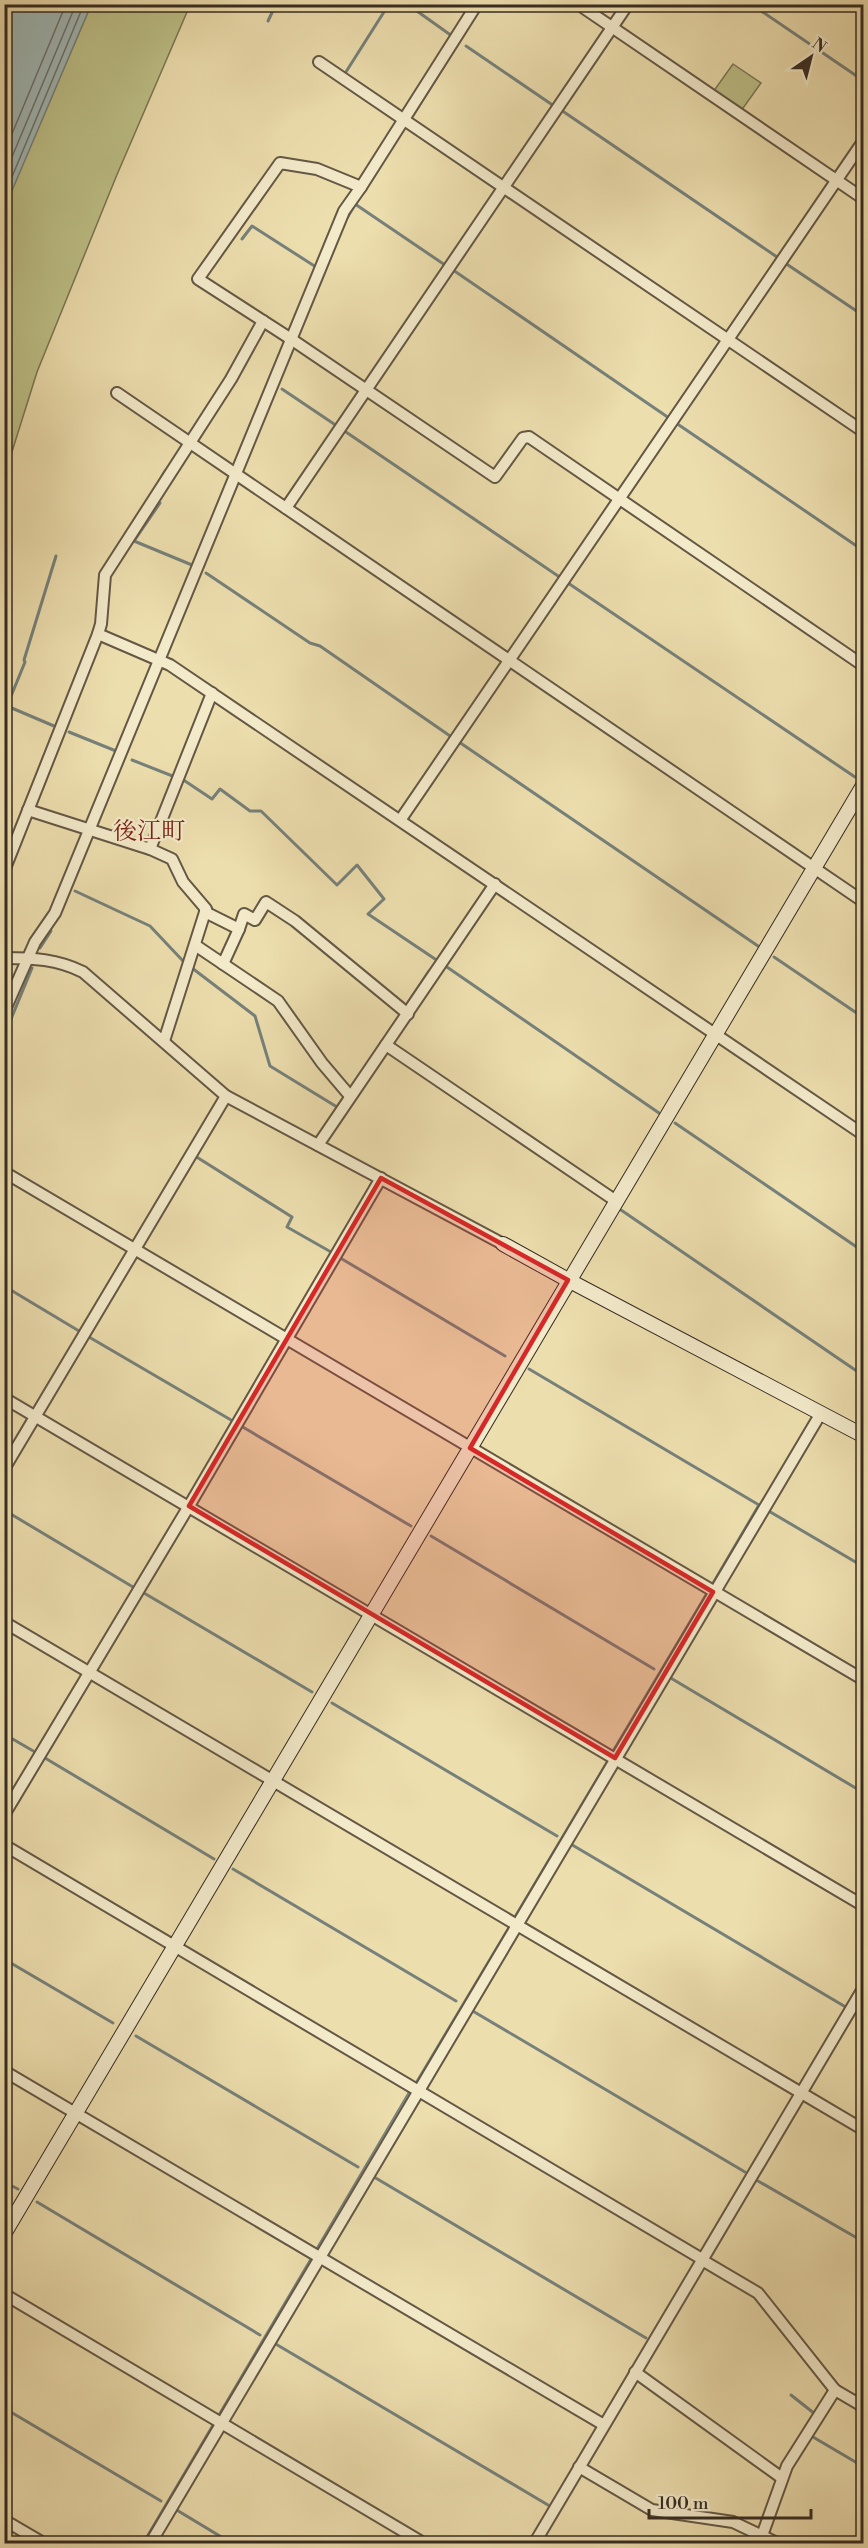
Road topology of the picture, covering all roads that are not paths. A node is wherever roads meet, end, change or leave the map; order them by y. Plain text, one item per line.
1 (477, 4) edge
2 (578, 4) edge
3 (628, 4) edge
4 (612, 28) junction
5 (319, 62) dead end
6 (407, 122) junction
7 (864, 140) edge
8 (836, 180) junction
9 (361, 187) junction
10 (504, 188) junction
11 (864, 199) edge
12 (263, 321) junction
13 (291, 339) junction
14 (728, 339) junction
15 (366, 390) junction
16 (117, 393) dead end
17 (864, 432) edge
18 (190, 443) junction
19 (236, 474) junction
20 (619, 501) junction
21 (286, 508) junction
22 (98, 634) junction
23 (158, 658) junction
24 (510, 661) junction
25 (864, 666) edge
26 (212, 693) junction
27 (864, 784) edge
28 (28, 810) junction
29 (401, 819) junction
30 (90, 828) junction
31 (150, 849) junction
32 (814, 869) junction
33 (4, 871) edge
34 (495, 884) junction
35 (864, 902) edge
36 (205, 912) junction
37 (239, 928) junction
38 (195, 945) junction
39 (4, 958) edge
40 (27, 958) junction
41 (224, 964) junction
42 (4, 1012) edge
43 (408, 1014) junction
44 (715, 1034) junction
45 (164, 1041) junction
46 (386, 1045) junction
47 (226, 1096) junction
48 (350, 1096) junction
49 (864, 1135) edge
50 (318, 1145) junction
51 (4, 1172) edge
52 (381, 1178) junction
53 (616, 1201) junction
54 (503, 1244) joint
55 (135, 1250) junction
56 (568, 1280) junction
57 (286, 1340) junction
58 (4, 1398) edge
59 (821, 1413) junction
60 (36, 1417) junction
61 (864, 1436) edge
62 (470, 1448) junction
63 (4, 1469) edge
64 (189, 1506) junction
65 (713, 1592) junction
66 (371, 1614) junction
67 (4, 1622) edge
68 (89, 1672) junction
69 (864, 1680) edge
70 (612, 1756) junction
71 (273, 1780) junction
72 (4, 1815) edge
73 (4, 1845) edge
74 (864, 1906) edge
75 (517, 1924) junction
76 (174, 1946) junction
77 (864, 1987) edge
78 (4, 2071) edge
79 (419, 2091) junction
80 (801, 2093) junction
81 (76, 2113) junction
82 (864, 2130) edge
83 (4, 2234) edge
84 (316, 2255) junction
85 (702, 2260) junction
86 (4, 2294) edge
87 (635, 2372) junction
88 (835, 2390) junction
89 (864, 2407) edge
90 (218, 2422) junction
91 (604, 2425) junction
92 (579, 2467) junction
93 (782, 2478) junction
94 (4, 2520) edge
95 (761, 2540) edge
96 (45, 2544) edge
97 (150, 2544) edge
98 (425, 2544) edge
99 (534, 2544) edge
100 (778, 2544) edge

1 - 6 street
2 - 4 street
3 - 4 street
4 - 8 street
4 - 10 street
5 - 6 street
6 - 9 street
6 - 10 street
7 - 8 street
8 - 11 street
8 - 14 street
9 - 12 street
9 - 13 street
10 - 14 street
10 - 15 street
12 - 13 street
12 - 18 street
13 - 15 street
13 - 19 street
14 - 17 street
14 - 20 street
15 - 20 street
15 - 21 street
16 - 18 street
18 - 19 street
18 - 22 street
19 - 21 street
19 - 23 street
20 - 24 street
20 - 25 street
21 - 24 street
22 - 23 street
22 - 28 street
23 - 26 street
23 - 30 street
24 - 29 street
24 - 32 street
26 - 29 street
26 - 31 street
27 - 32 street
28 - 30 street
28 - 33 street
29 - 34 street
30 - 31 street
30 - 40 street
31 - 36 street
32 - 35 street
32 - 44 street
34 - 43 street
34 - 44 street
36 - 37 street
36 - 38 street
37 - 41 street
37 - 43 street
38 - 41 street
38 - 45 street
39 - 40 street
40 - 42 street
40 - 45 street
41 - 48 street
43 - 46 street
44 - 49 street
44 - 53 street
45 - 47 street
46 - 48 street
46 - 53 street
47 - 50 street
47 - 55 street
48 - 50 street
50 - 52 street
51 - 55 street
52 - 54 street
52 - 57 street
53 - 56 street
54 - 56 street
55 - 57 street
55 - 60 street
56 - 59 street
56 - 62 street
57 - 62 street
57 - 64 street
58 - 60 street
59 - 61 street
59 - 65 street
60 - 63 street
60 - 64 street
62 - 65 street
62 - 66 street
64 - 66 street
64 - 68 street
65 - 69 street
65 - 70 street
66 - 70 street
66 - 71 street
67 - 68 street
68 - 71 street
68 - 72 street
70 - 74 street
70 - 75 street
71 - 75 street
71 - 76 street
73 - 76 street
75 - 79 street
75 - 80 street
76 - 79 street
76 - 81 street
77 - 80 street
78 - 81 street
79 - 84 street
79 - 85 street
80 - 82 street
80 - 85 street
81 - 83 street
81 - 84 street
84 - 90 street
84 - 91 street
85 - 87 street
85 - 88 street
86 - 90 street
87 - 91 street
87 - 93 street
88 - 89 street
88 - 93 street
90 - 97 street
90 - 98 street
91 - 92 street
92 - 95 street
92 - 99 street
93 - 95 street
94 - 96 street
95 - 100 street

